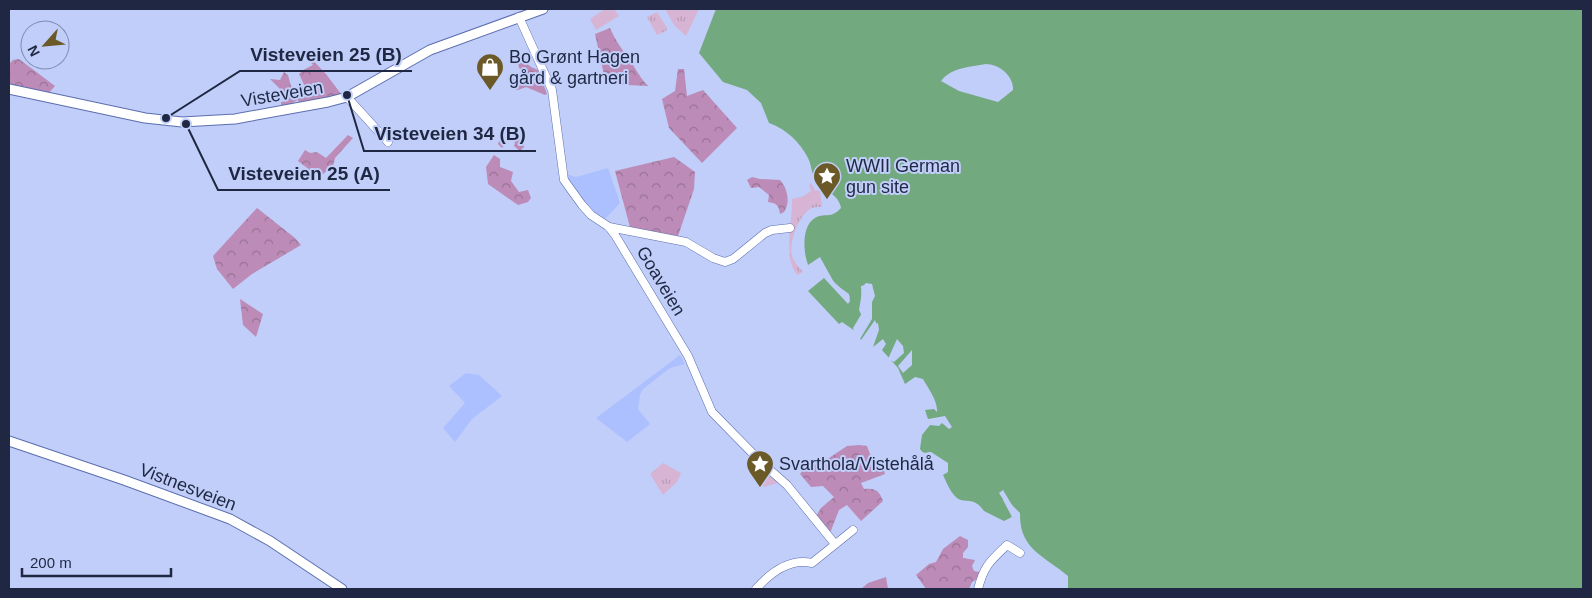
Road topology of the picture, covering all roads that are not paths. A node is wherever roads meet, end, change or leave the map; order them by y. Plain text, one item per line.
1 (543, 9) edge
2 (517, 13) edge
3 (9, 89) edge
4 (347, 97) junction
5 (388, 142) dead end
6 (610, 227) junction
7 (790, 228) dead end
8 (9, 441) edge
9 (853, 530) dead end
10 (835, 544) junction
11 (1020, 553) dead end
12 (342, 589) edge
13 (756, 589) edge
14 (978, 589) edge

1 - 2 main road, Visteveien
2 - 4 main road, Visteveien
2 - 6 street, Goaveien
3 - 4 main road, Visteveien
4 - 5 street
6 - 7 street
6 - 10 street, Goaveien
8 - 12 main road, Vistnesveien
9 - 10 street
10 - 13 street
11 - 14 street

